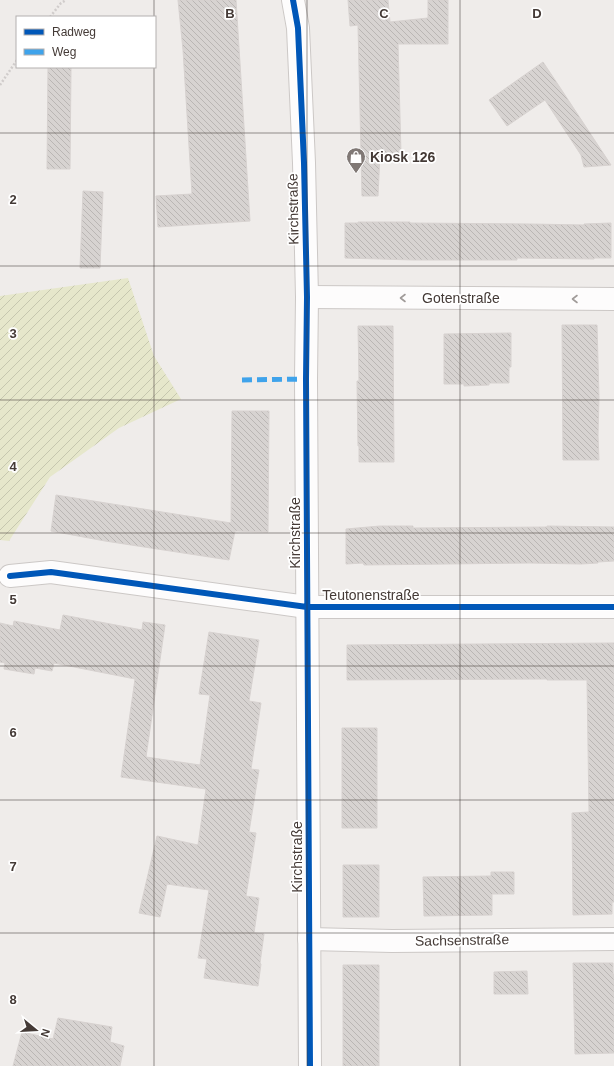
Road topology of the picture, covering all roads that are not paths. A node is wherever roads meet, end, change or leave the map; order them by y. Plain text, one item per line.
1 (293, 0) edge
2 (307, 297) junction
3 (614, 299) edge
4 (10, 576) dead end
5 (307, 607) junction
6 (614, 607) edge
7 (614, 938) edge
8 (309, 939) junction
9 (310, 1066) edge

1 - 2 street, Kirchstraße
3 -> 2 street, Gotenstraße
2 - 5 street, Kirchstraße
4 - 5 street, Teutonenstraße
5 - 6 street, Teutonenstraße
5 - 8 street, Kirchstraße
7 - 8 street, Sachsenstraße
8 - 9 street, Kirchstraße

